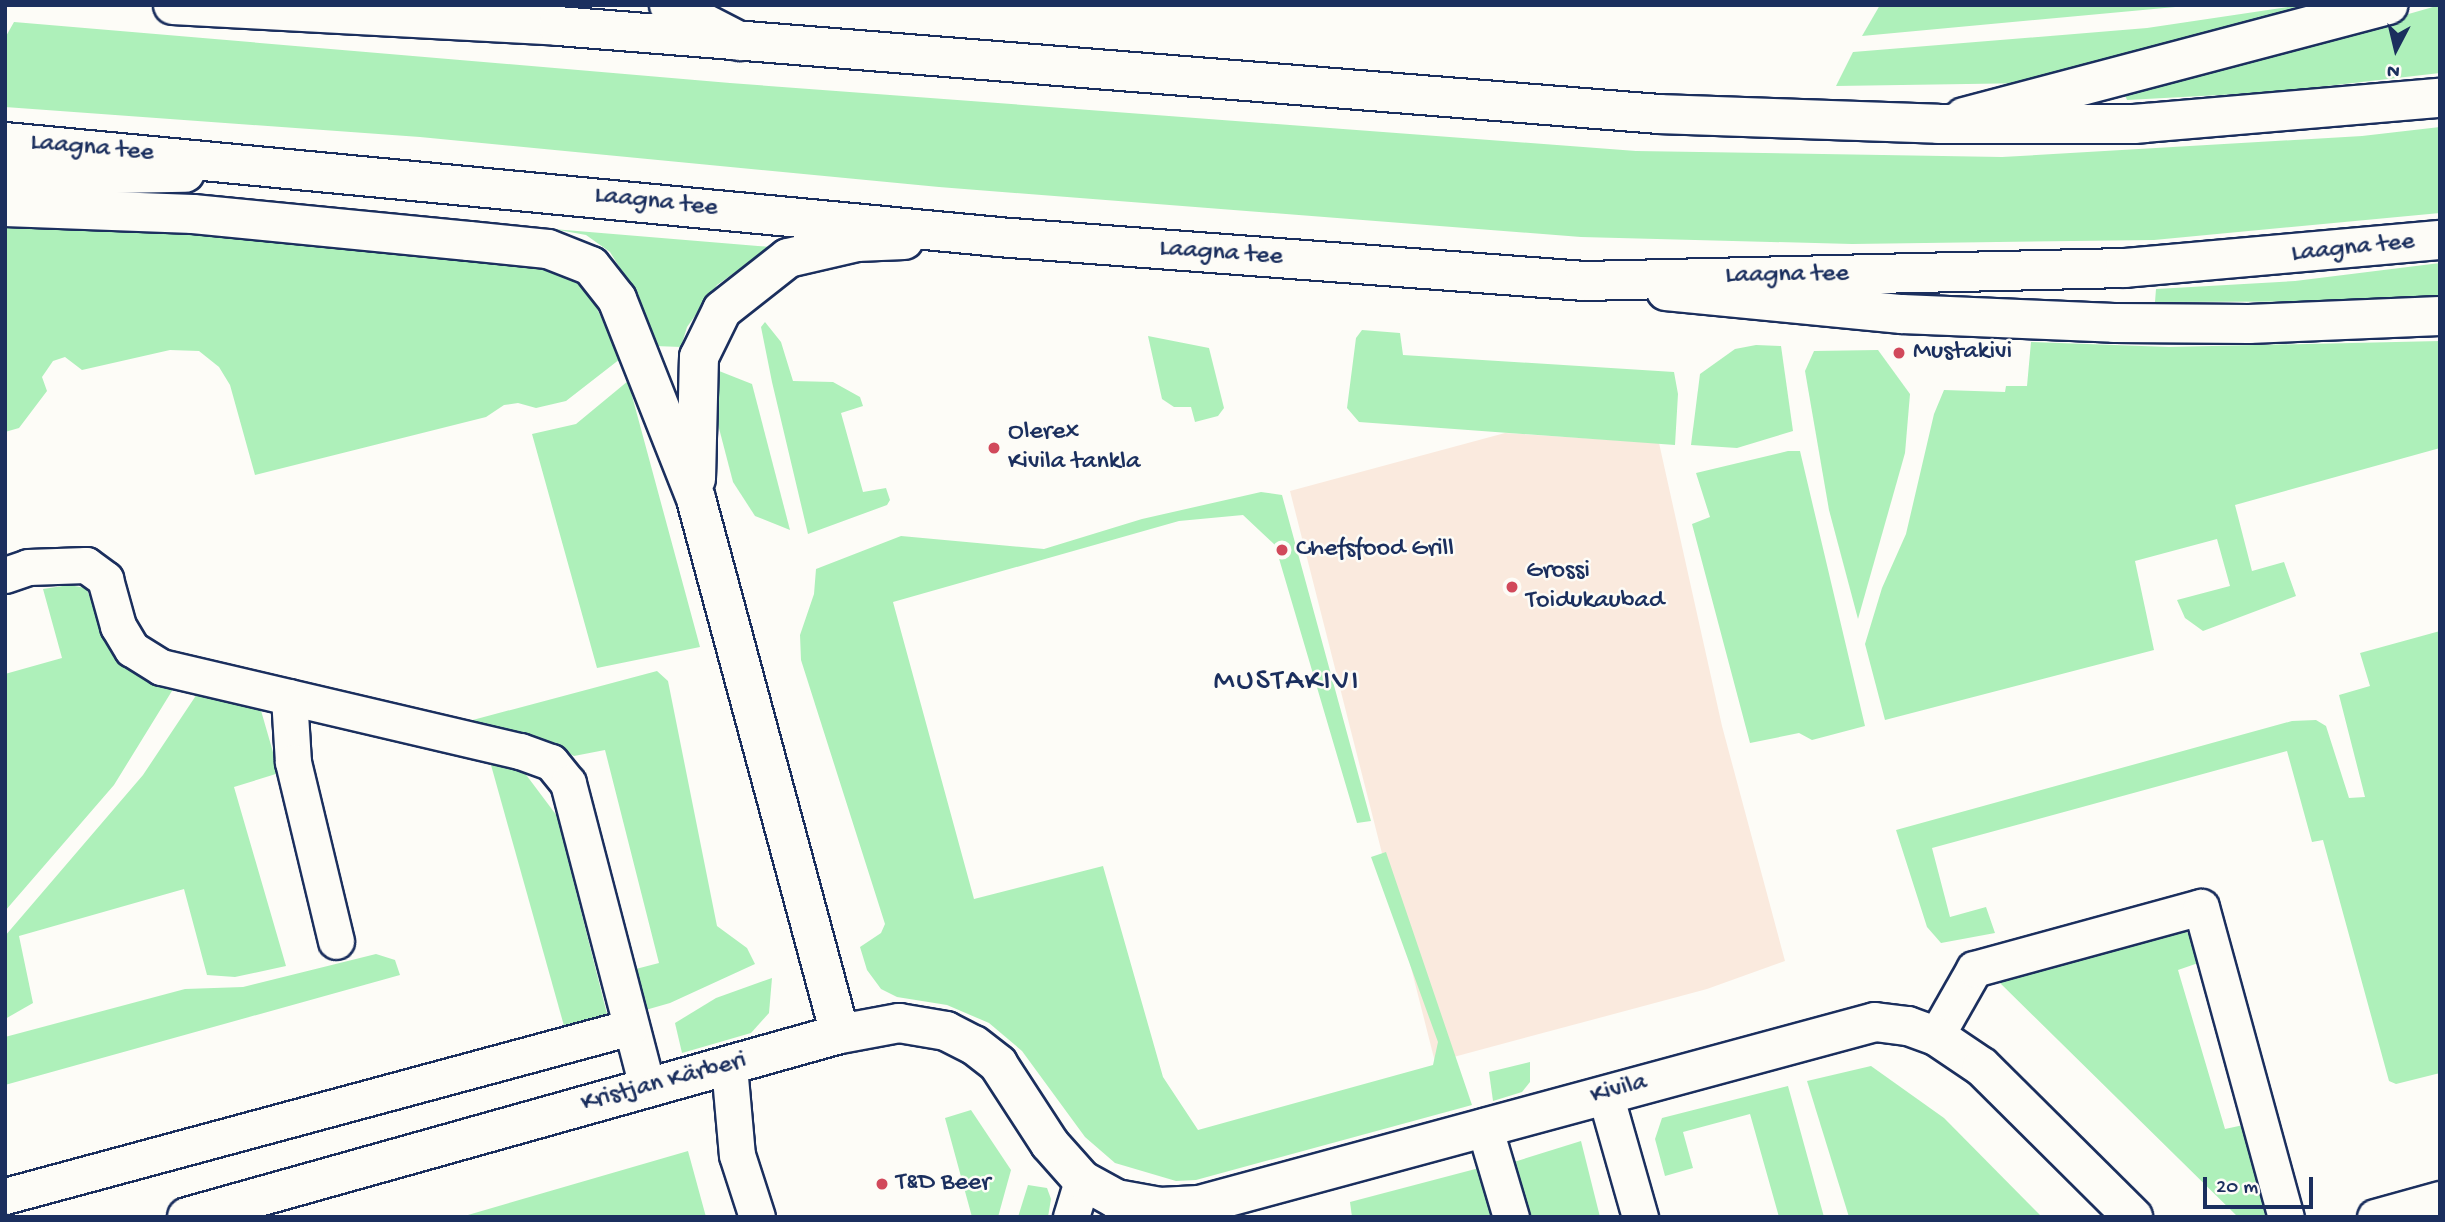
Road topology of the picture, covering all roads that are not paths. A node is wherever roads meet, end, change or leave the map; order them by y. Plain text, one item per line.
1 (173, 5) edge
2 (417, 5) edge
3 (669, 5) edge
4 (2388, 5) edge
5 (558, 26) junction
6 (738, 41) junction
7 (2440, 98) edge
8 (1938, 124) junction
9 (5, 142) edge
10 (333, 171) junction
11 (5, 176) edge
12 (5, 207) edge
13 (998, 237) junction
14 (2440, 240) edge
15 (1585, 281) junction
16 (2440, 316) edge
17 (696, 499) junction
18 (5, 575) edge
19 (289, 697) junction
20 (336, 941) dead end
21 (631, 1027) junction
22 (840, 1034) junction
23 (1936, 1036) junction
24 (729, 1066) junction
25 (647, 1087) junction
26 (1605, 1094) junction
27 (1484, 1126) junction
28 (1083, 1180) junction
29 (5, 1196) edge
30 (2440, 1199) edge
31 (1161, 1212) edge
32 (187, 1217) edge
33 (757, 1217) edge
34 (1071, 1217) edge
35 (1511, 1217) edge
36 (1640, 1217) edge
37 (2133, 1217) edge
38 (2287, 1217) edge
39 (2375, 1217) edge

1 - 5 main road
2 - 5 main road
3 - 6 main road
4 - 8 main road
5 - 6 main road
6 - 8 main road
7 - 8 main road
9 - 10 main road, Laagna tee
10 - 11 main road
10 - 13 main road, Laagna tee
12 - 17 main road
13 - 15 main road, Laagna tee
13 - 17 main road
14 - 15 main road, Laagna tee
15 - 16 main road
17 - 22 main road
18 - 19 street
19 - 20 street
19 - 21 street
21 - 25 street
21 - 29 street
22 - 24 main road, Kristjan Kärberi
22 - 28 main road, Kristjan Kärberi
23 - 26 main road, Kivila
23 - 37 main road, Kivila
23 - 38 street
24 - 25 main road, Kristjan Kärberi
24 - 33 street
25 - 32 main road, Kristjan Kärberi
26 - 27 main road, Kivila
26 - 36 street
27 - 31 main road, Kivila
27 - 35 street
28 - 31 main road, Kivila
28 - 34 street
30 - 39 street

